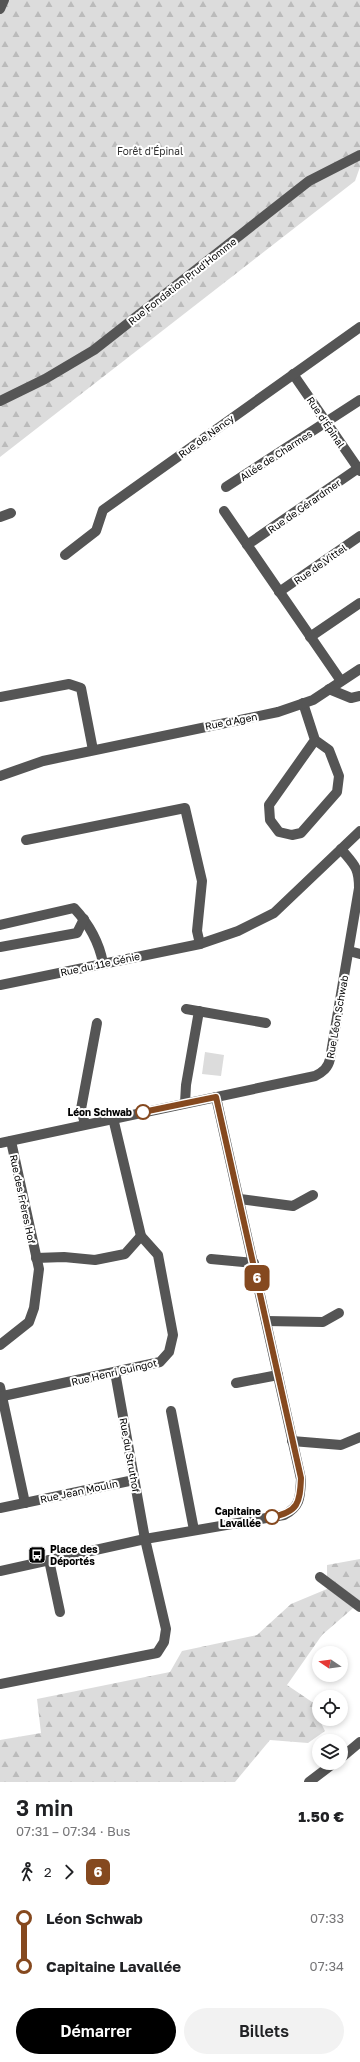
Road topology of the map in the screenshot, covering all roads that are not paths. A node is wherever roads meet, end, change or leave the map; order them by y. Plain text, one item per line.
1 (4, 0) edge
2 (0, 9) edge
3 (360, 155) edge
4 (360, 327) edge
5 (293, 374) junction
6 (0, 400) edge
7 (360, 400) edge
8 (327, 423) junction
9 (359, 469) edge
10 (226, 487) dead end
11 (224, 511) dead end
12 (11, 512) dead end
13 (0, 517) edge
14 (360, 536) edge
15 (247, 545) junction
16 (65, 555) dead end
17 (279, 592) junction
18 (359, 605) edge
19 (310, 637) junction
20 (360, 669) edge
21 (341, 682) junction
22 (329, 689) junction
23 (360, 696) edge
24 (0, 697) edge
25 (303, 703) junction
26 (315, 740) junction
27 (93, 750) junction
28 (0, 776) edge
29 (360, 831) edge
30 (26, 840) dead end
31 (341, 850) junction
32 (359, 879) edge
33 (84, 919) junction
34 (0, 925) edge
35 (200, 944) junction
36 (0, 947) edge
37 (349, 951) junction
38 (360, 954) edge
39 (103, 963) junction
40 (0, 985) edge
41 (186, 1009) dead end
42 (199, 1011) junction
43 (97, 1023) dead end
44 (266, 1023) dead end
45 (216, 1097) junction
46 (185, 1103) junction
47 (113, 1118) junction
48 (84, 1124) junction
49 (11, 1141) junction
50 (0, 1143) edge
51 (313, 1195) dead end
52 (240, 1199) junction
53 (141, 1236) junction
54 (36, 1258) junction
55 (211, 1259) dead end
56 (254, 1263) junction
57 (339, 1313) dead end
58 (266, 1321) junction
59 (0, 1345) edge
60 (115, 1372) junction
61 (278, 1375) junction
62 (236, 1383) dead end
63 (1, 1391) edge
64 (171, 1411) dead end
65 (360, 1437) edge
66 (292, 1441) junction
67 (134, 1480) junction
68 (25, 1503) junction
69 (0, 1508) edge
70 (194, 1530) junction
71 (145, 1539) junction
72 (49, 1560) junction
73 (0, 1570) edge
74 (320, 1577) dead end
75 (360, 1606) edge
76 (60, 1612) dead end
77 (0, 1684) edge
78 (360, 1742) edge
79 (348, 1752) edge
80 (325, 1770) edge
81 (309, 1782) edge

1 - 2 street
3 - 6 street, Rue Fondation Prud'Homme
4 - 5 street, Rue de Nancy
5 - 8 street, Rue d'Épinal
5 - 16 street, Rue de Nancy
7 - 8 street, Allée de Charmes
8 - 9 street, Rue d'Épinal
8 - 10 street, Allée de Charmes
9 - 15 street, Rue de Gérardmer
11 - 15 street
12 - 13 street
14 - 17 street, Rue de Vittel
15 - 17 street
17 - 19 street
18 - 19 street
19 - 21 street
20 - 21 street, Rue d'Agen
21 - 22 street, Rue d'Agen
22 - 23 street
22 - 25 street, Rue d'Agen
24 - 27 street
25 - 26 street
25 - 27 street, Rue d'Agen
26 - 26 street
27 - 28 street, Rue d'Agen
29 - 31 street, Rue du 11e Génie
30 - 35 street
31 - 32 street, Rue Léon Schwab
31 - 35 street, Rue du 11e Génie
32 - 37 street, Rue Léon Schwab
33 - 34 street
33 - 36 street
33 - 39 street
35 - 39 street, Rue du 11e Génie
37 - 38 street
37 - 45 street, Rue Léon Schwab
39 - 40 street, Rue du 11e Génie
41 - 42 street
42 - 44 street
42 - 46 street
43 - 48 street
45 - 46 street, Rue Léon Schwab
45 - 52 street
46 - 47 street, Rue Léon Schwab
47 - 48 street, Rue Léon Schwab
47 - 53 street, Rue Henri Guingot
48 - 49 street, Rue Léon Schwab
49 - 50 street, Rue Léon Schwab
49 - 54 street, Rue des Frères Hof
51 - 52 street
52 - 56 street
53 - 54 street, Rue des Frères Hof
53 - 60 street, Rue Henri Guingot
54 - 59 street, Rue des Frères Hof
55 - 56 street
56 - 58 street
57 - 58 street
58 - 61 street
60 - 63 street, Rue Henri Guingot
60 - 67 street, Rue du Struthof
61 - 62 street
61 - 66 street
63 - 68 street
64 - 70 street
65 - 66 street
66 - 70 street
67 - 68 street, Rue Jean Moulin
67 - 71 street, Rue du Struthof
68 - 69 street, Rue Jean Moulin
70 - 71 street
71 - 72 street
71 - 77 street
72 - 73 street
72 - 76 street
74 - 75 street
78 - 79 street
80 - 81 street

